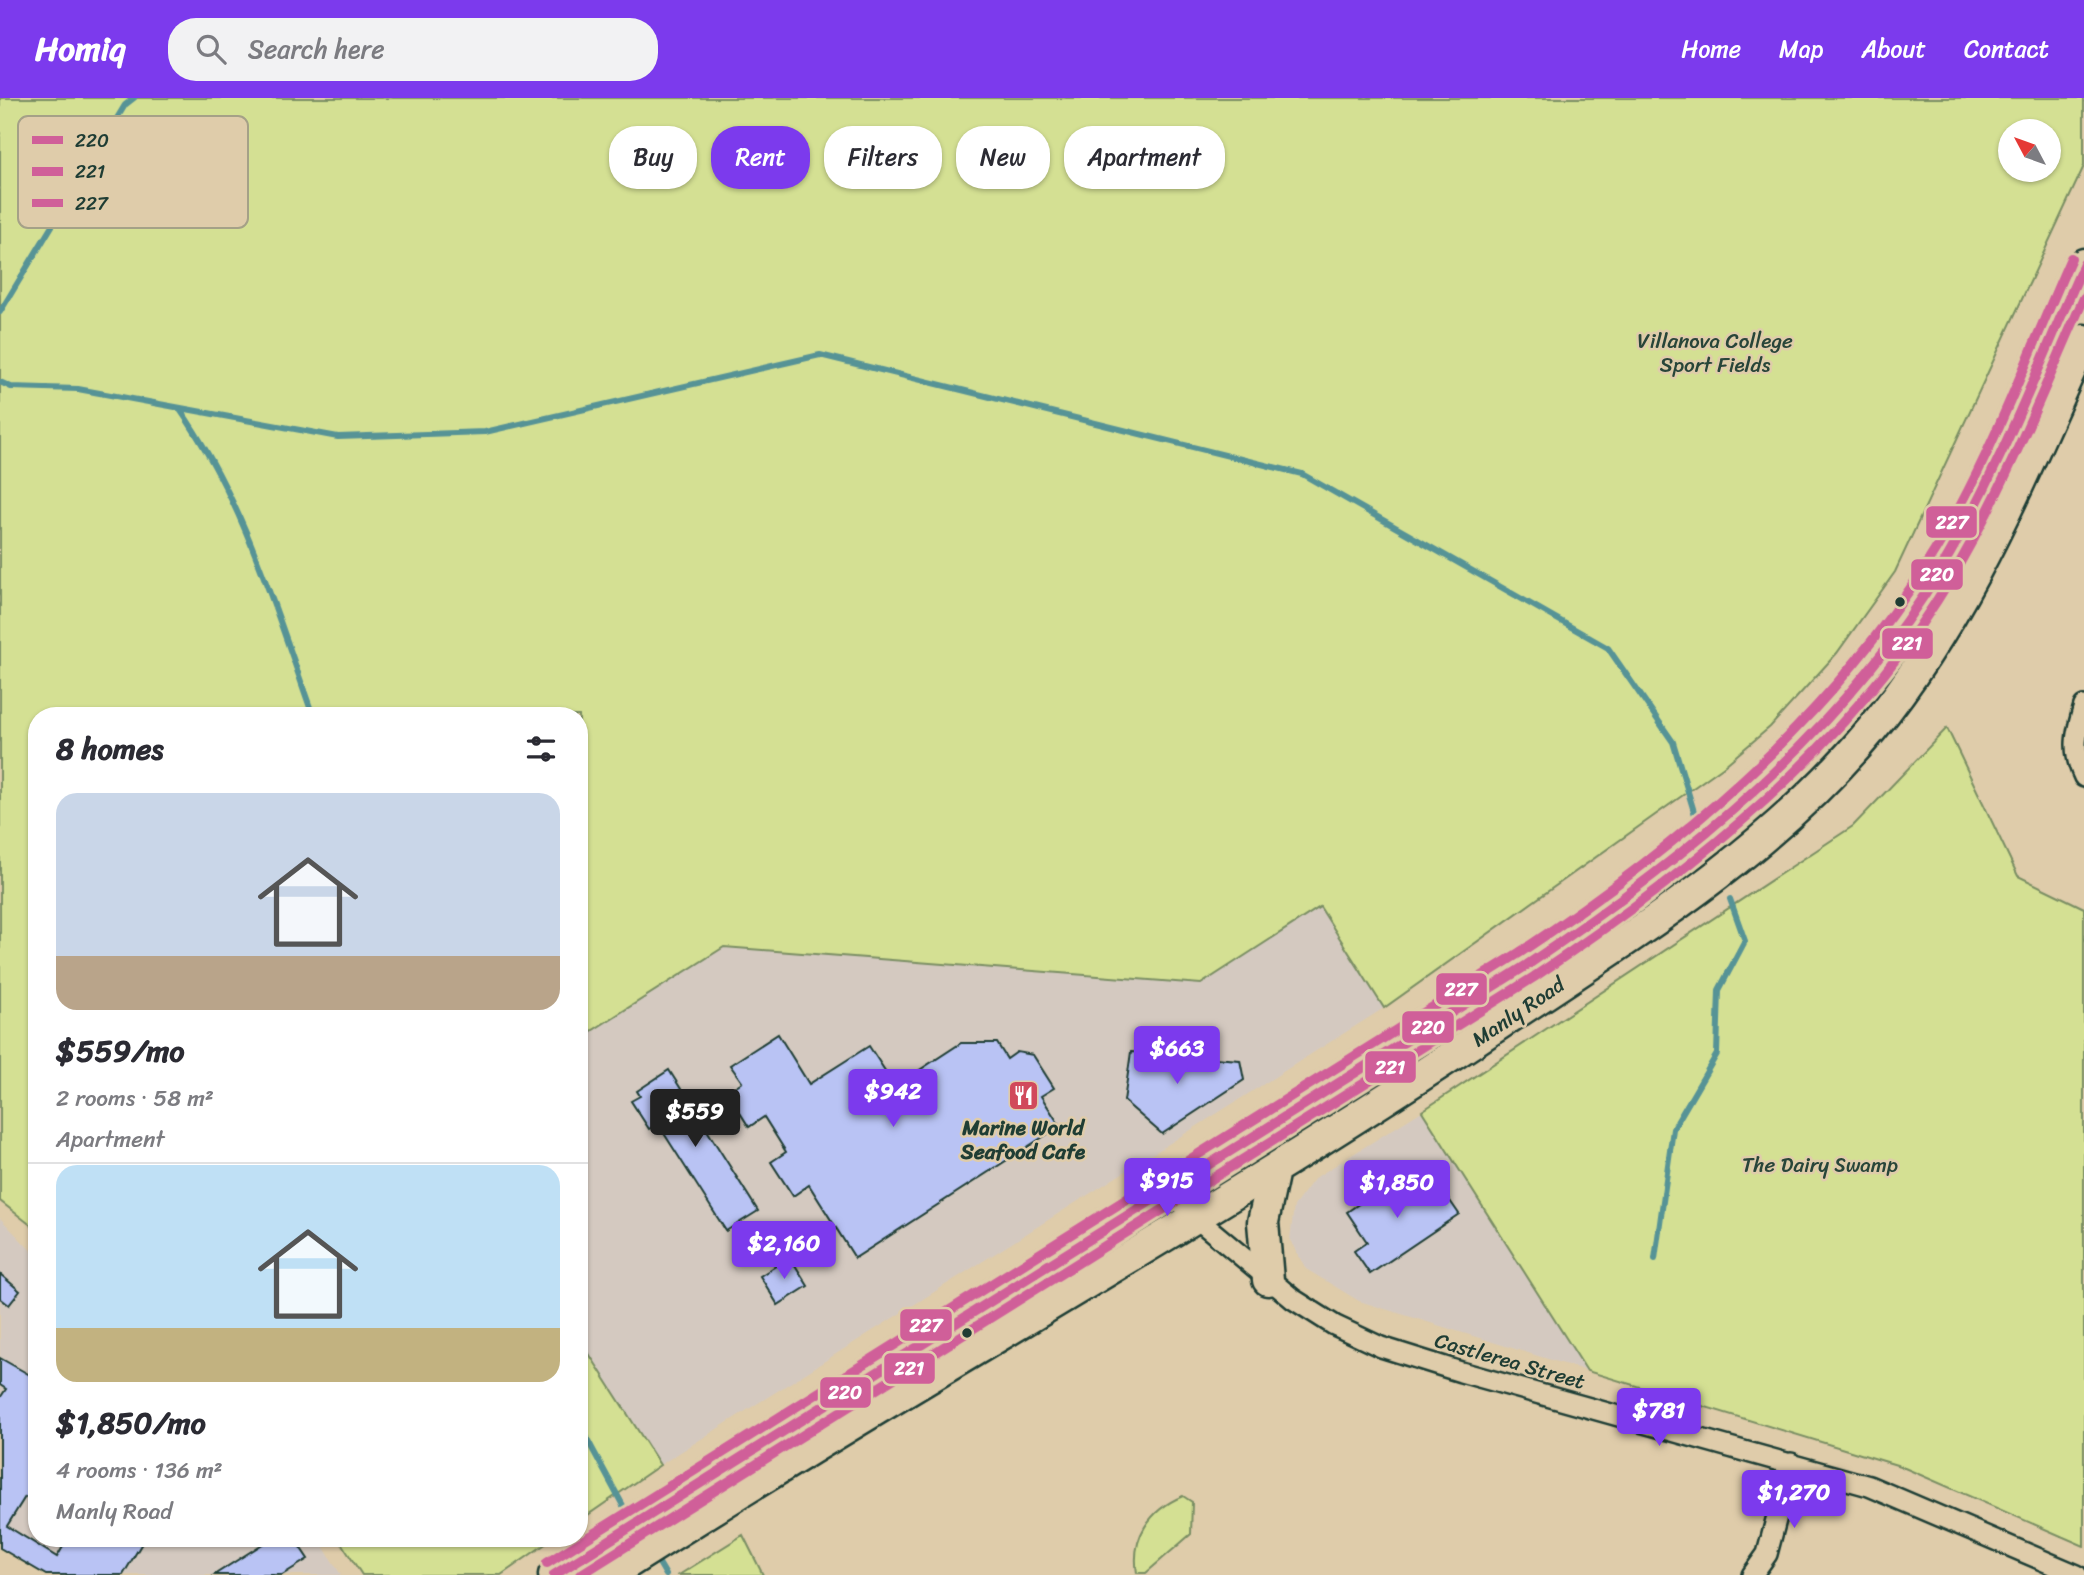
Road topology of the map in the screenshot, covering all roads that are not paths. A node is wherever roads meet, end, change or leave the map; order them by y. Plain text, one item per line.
1 (2084, 264) edge
2 (2084, 340) edge
3 (2084, 706) edge
4 (2084, 777) edge
5 (1274, 1170) junction
6 (1168, 1189) junction
7 (1196, 1218) junction
8 (1268, 1280) junction
9 (1791, 1463) junction
10 (2056, 1570) edge
11 (554, 1575) edge
12 (609, 1575) edge
13 (1752, 1575) edge
14 (2077, 1575) edge

1 - 6 main road, Manly Road
2 - 5 main road, Manly Road
3 - 4 street
5 - 7 main road, Manly Road
5 - 8 main road
6 - 7 street, Castlerea Street
6 - 11 main road, Manly Road
7 - 8 street, Castlerea Street
7 - 12 main road, Manly Road
8 - 9 street, Castlerea Street
9 - 10 street, Castlerea Street
9 - 13 street
10 - 14 street, Castlerea Street

